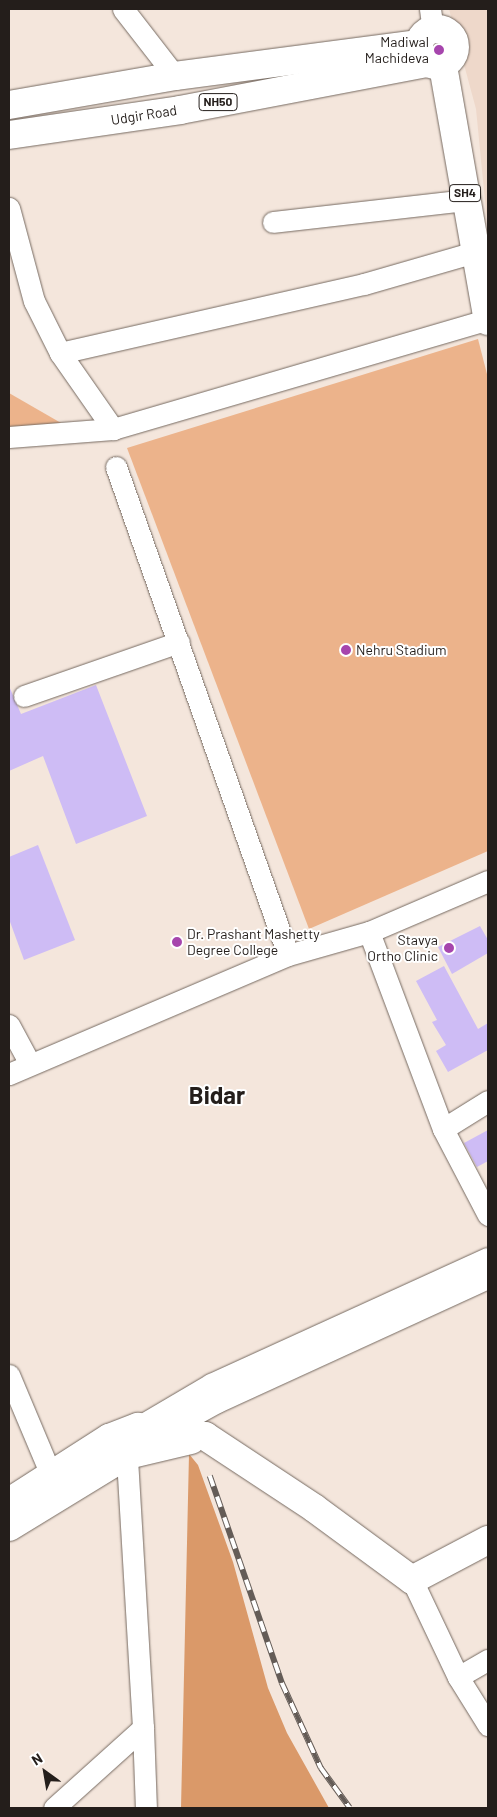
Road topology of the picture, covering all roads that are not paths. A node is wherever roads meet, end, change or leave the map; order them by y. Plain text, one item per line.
1 (123, 9) edge
2 (430, 42) edge
3 (175, 76) junction
4 (9, 104) edge
5 (9, 135) edge
6 (466, 200) junction
7 (9, 208) edge
8 (273, 222) dead end
9 (475, 252) junction
10 (488, 320) edge
11 (60, 353) junction
12 (113, 429) junction
13 (9, 437) edge
14 (116, 467) dead end
15 (179, 642) junction
16 (24, 696) dead end
17 (488, 881) edge
18 (369, 932) junction
19 (288, 955) junction
20 (9, 1025) edge
21 (30, 1064) junction
22 (9, 1074) edge
23 (488, 1101) edge
24 (443, 1129) junction
25 (488, 1215) edge
26 (488, 1258) edge
27 (488, 1278) edge
28 (9, 1375) edge
29 (144, 1440) junction
30 (51, 1475) junction
31 (9, 1502) edge
32 (9, 1527) edge
33 (488, 1540) edge
34 (412, 1580) junction
35 (488, 1660) edge
36 (458, 1677) junction
37 (488, 1725) edge
38 (143, 1728) junction
39 (54, 1808) edge
40 (146, 1808) edge

1 - 3 street
2 - 3 main road, NH50
2 - 5 main road, Udgir Road / NH50
2 - 6 main road, SH4
3 - 4 main road, NH50
6 - 8 street
6 - 9 main road, SH4
7 - 11 street
9 - 10 main road, SH4
9 - 11 street
10 - 12 street
11 - 12 street
12 - 13 street
14 - 15 street
15 - 16 street
15 - 19 street
17 - 18 street
18 - 19 street
18 - 24 street
19 - 21 street
20 - 21 street
21 - 22 street
23 - 24 street
24 - 25 street
26 - 29 street
27 - 29 street
28 - 30 street
29 - 30 main road
29 - 32 main road
29 - 34 main road
29 - 38 street
30 - 31 main road
33 - 34 main road
34 - 36 street
35 - 36 street
36 - 37 street
38 - 39 street
38 - 40 street

